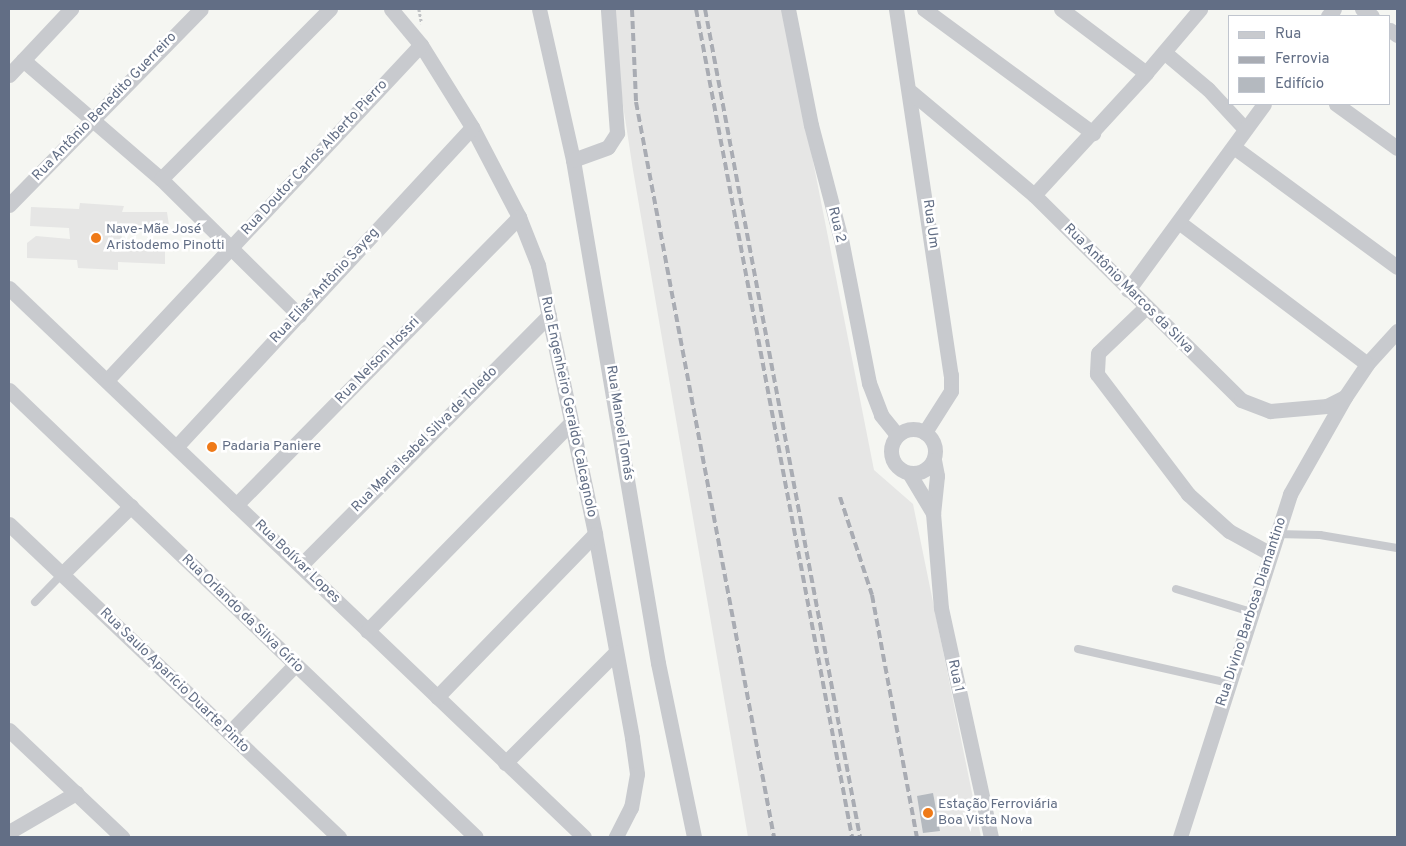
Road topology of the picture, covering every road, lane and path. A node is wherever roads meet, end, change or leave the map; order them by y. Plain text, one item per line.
1 (71, 9) edge
2 (201, 9) edge
3 (330, 9) edge
4 (391, 9) edge
5 (539, 9) edge
6 (608, 9) edge
7 (788, 9) edge
8 (896, 9) edge
9 (924, 9) edge
10 (1060, 9) edge
11 (1194, 11) edge
12 (421, 45) junction
13 (1164, 52) junction
14 (23, 60) junction
15 (1146, 73) junction
16 (9, 75) edge
17 (911, 92) junction
18 (1263, 105) edge
19 (1337, 105) edge
20 (94, 120) junction
21 (472, 126) junction
22 (1246, 129) junction
23 (1092, 133) junction
24 (1235, 148) junction
25 (1397, 148) edge
26 (573, 160) junction
27 (161, 179) junction
28 (1034, 195) junction
29 (9, 205) edge
30 (519, 217) junction
31 (1180, 222) junction
32 (229, 250) junction
33 (1397, 267) edge
34 (9, 288) edge
35 (1128, 290) junction
36 (1146, 307) junction
37 (299, 315) junction
38 (549, 315) junction
39 (1397, 332) edge
40 (1364, 370) junction
41 (106, 380) junction
42 (9, 390) edge
43 (1345, 396) junction
44 (571, 424) junction
45 (925, 432) junction
46 (896, 435) junction
47 (177, 446) junction
48 (934, 460) junction
49 (908, 473) junction
50 (236, 505) junction
51 (131, 506) junction
52 (932, 513) junction
53 (9, 524) edge
54 (595, 534) junction
55 (1276, 534) junction
56 (1397, 548) edge
57 (1269, 553) junction
58 (301, 565) junction
59 (62, 574) junction
60 (1176, 589) dead end
61 (36, 602) dead end
62 (1251, 612) junction
63 (367, 631) junction
64 (1078, 649) dead end
65 (616, 652) junction
66 (294, 666) junction
67 (1229, 683) junction
68 (437, 698) junction
69 (9, 730) edge
70 (229, 733) junction
71 (506, 763) junction
72 (76, 793) junction
73 (9, 832) edge
74 (472, 836) edge
75 (122, 837) edge
76 (339, 837) edge
77 (584, 837) edge
78 (616, 837) edge
79 (694, 837) edge
80 (991, 837) edge
81 (1180, 837) edge

1 - 14 street
2 - 20 street, Rua Antônio Benedito Guerreiro
3 - 27 street
4 - 12 street, Rua Engenheiro Geraldo Calcagnolo
5 - 26 street, Rua Manoel Tomás
6 - 26 street
7 - 46 street, Rua 2
8 - 17 street, Rua Um
9 - 23 street
10 - 15 street
11 - 13 street
12 - 21 street, Rua Engenheiro Geraldo Calcagnolo
12 - 32 street, Rua Doutor Carlos Alberto Pierro
13 - 15 street
13 - 22 street
14 - 16 street
14 - 20 street
15 - 23 street
17 - 28 street, Rua Antônio Marcos da Silva
17 - 45 street, Rua Um
18 - 22 street
19 - 25 street
20 - 27 street
20 - 29 street, Rua Antônio Benedito Guerreiro
21 - 30 street, Rua Engenheiro Geraldo Calcagnolo
21 - 37 street, Rua Elias Antônio Sayeg
22 - 24 street
23 - 28 street
24 - 31 street
24 - 33 street
26 - 79 street, Rua Manoel Tomás
27 - 32 street
28 - 35 street, Rua Antônio Marcos da Silva
30 - 38 street, Rua Engenheiro Geraldo Calcagnolo
30 - 50 street, Rua Nelson Hossri
31 - 35 street
31 - 40 street
32 - 37 street
32 - 41 street, Rua Doutor Carlos Alberto Pierro
34 - 41 street, Rua Bolívar Lopes
35 - 36 street, Rua Antônio Marcos da Silva
36 - 43 street, Rua Antônio Marcos da Silva
36 - 57 street
37 - 47 street, Rua Elias Antônio Sayeg
38 - 44 street, Rua Engenheiro Geraldo Calcagnolo
38 - 58 street, Rua Maria Isabel Silva de Toledo
39 - 40 street, Rua Antônio Marcos da Silva
40 - 43 street, Rua Antônio Marcos da Silva
41 - 47 street, Rua Bolívar Lopes
42 - 51 street, Rua Orlando da Silva Gírio
43 - 55 street, Rua Divino Barbosa Diamantino
44 - 54 street, Rua Engenheiro Geraldo Calcagnolo
44 - 63 street
45 - 46 street
45 - 48 street
46 - 49 street
47 - 50 street, Rua Bolívar Lopes
48 - 49 street
48 - 52 street, Rua 1
49 - 52 street, Rua 1
50 - 58 street, Rua Bolívar Lopes
51 - 59 street
51 - 66 street, Rua Orlando da Silva Gírio
52 - 80 street, Rua 1
53 - 59 street, Rua Saulo Aparício Duarte Pinto
54 - 65 street, Rua Engenheiro Geraldo Calcagnolo
54 - 68 street
55 - 56 lane
55 - 57 street, Rua Divino Barbosa Diamantino
57 - 62 street, Rua Divino Barbosa Diamantino
58 - 63 street, Rua Bolívar Lopes
59 - 61 lane
59 - 70 street, Rua Saulo Aparício Duarte Pinto
60 - 62 lane
62 - 67 street, Rua Divino Barbosa Diamantino
63 - 68 street, Rua Bolívar Lopes
64 - 67 lane
65 - 71 street
65 - 78 street, Rua Engenheiro Geraldo Calcagnolo
66 - 70 street
66 - 74 street, Rua Orlando da Silva Gírio
67 - 81 street, Rua Divino Barbosa Diamantino
68 - 71 street, Rua Bolívar Lopes
69 - 72 street
70 - 76 street, Rua Saulo Aparício Duarte Pinto
71 - 77 street, Rua Bolívar Lopes
72 - 73 street
72 - 75 street

